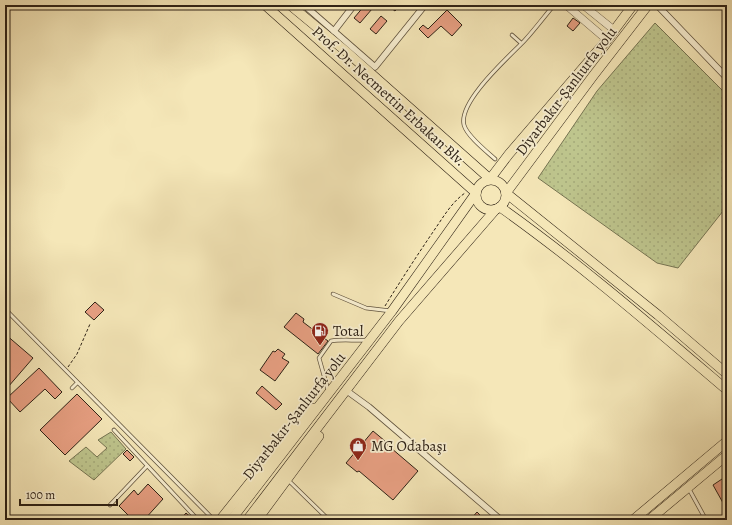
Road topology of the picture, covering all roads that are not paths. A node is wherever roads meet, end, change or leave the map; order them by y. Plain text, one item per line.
1 (266, 5) edge
2 (290, 5) edge
3 (304, 5) edge
4 (354, 5) edge
5 (425, 5) edge
6 (554, 5) edge
7 (566, 5) edge
8 (583, 5) edge
9 (633, 5) edge
10 (648, 5) edge
11 (656, 5) edge
12 (614, 30) junction
13 (334, 31) junction
14 (512, 35) dead end
15 (607, 40) junction
16 (521, 43) junction
17 (727, 78) edge
18 (495, 158) dead end
19 (490, 179) junction
20 (476, 193) junction
21 (506, 194) junction
22 (498, 208) junction
23 (333, 294) dead end
24 (5, 309) edge
25 (392, 311) junction
26 (371, 339) junction
27 (727, 374) edge
28 (77, 383) junction
29 (72, 388) dead end
30 (727, 390) edge
31 (347, 391) junction
32 (327, 397) junction
33 (114, 430) dead end
34 (727, 441) edge
35 (727, 455) edge
36 (147, 466) junction
37 (288, 480) junction
38 (688, 487) junction
39 (110, 505) dead end
40 (198, 520) edge
41 (214, 520) edge
42 (220, 520) edge
43 (231, 520) edge
44 (246, 520) edge
45 (257, 520) edge
46 (329, 520) edge
47 (501, 520) edge
48 (632, 520) edge
49 (649, 520) edge
50 (706, 520) edge

1 - 20 main road, Prof. Dr. Necmettin Erbakan Blv.
2 - 19 main road, Prof. Dr. Necmettin Erbakan Blv.
3 - 13 street
4 - 13 street
5 - 13 street
6 - 16 lane
7 - 15 street
8 - 12 street
9 - 12 main road, Diyarbakır-Şanlıurfa yolu
10 - 21 main road, Diyarbakır-Şanlıurfa yolu
11 - 17 street
12 - 15 main road, Diyarbakır-Şanlıurfa yolu
14 - 16 lane
15 - 19 main road, Diyarbakır-Şanlıurfa yolu
16 - 18 lane
19 - 20 main road
19 - 21 main road
20 - 22 main road
20 - 25 main road, Diyarbakır-Şanlıurfa yolu
21 - 22 main road
21 - 27 main road
22 - 30 main road
22 - 31 main road, Diyarbakır-Şanlıurfa yolu
23 - 25 lane
24 - 28 lane
25 - 26 main road, Diyarbakır-Şanlıurfa yolu
26 - 32 main road, Diyarbakır-Şanlıurfa yolu
26 - 32 lane
28 - 29 lane
28 - 41 lane
31 - 37 main road
31 - 44 main road, Diyarbakır-Şanlıurfa yolu
31 - 47 street
32 - 42 main road
32 - 43 main road, Diyarbakır-Şanlıurfa yolu
33 - 36 lane
34 - 48 main road
35 - 38 main road
36 - 39 lane
36 - 40 lane
37 - 45 main road
37 - 46 lane
38 - 49 main road
38 - 50 lane

